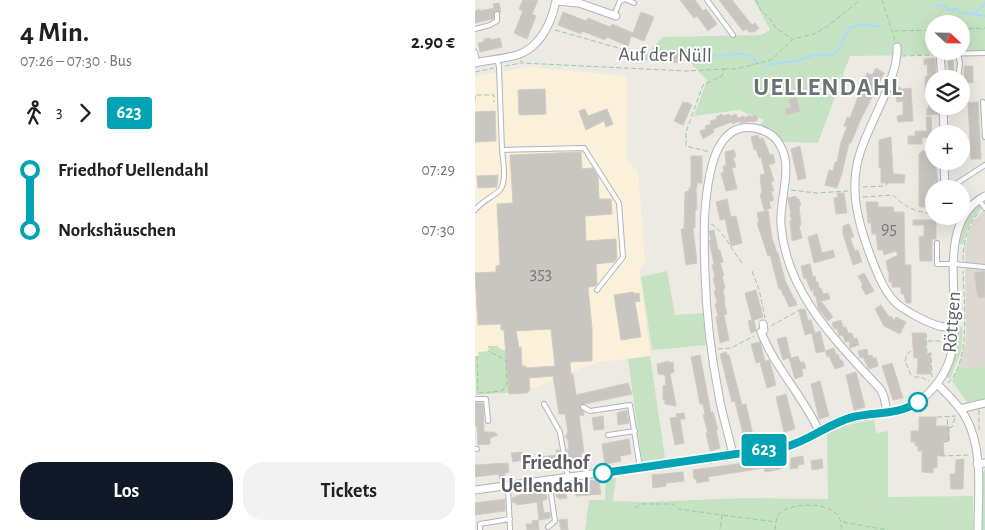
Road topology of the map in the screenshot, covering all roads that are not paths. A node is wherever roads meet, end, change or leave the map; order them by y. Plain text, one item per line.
1 (623, 0) edge
2 (627, 0) edge
3 (707, 0) edge
4 (556, 1) edge
5 (634, 3) dead end
6 (497, 14) dead end
7 (615, 15) joint
8 (475, 29) edge
9 (733, 35) dead end
10 (897, 46) road end
11 (475, 52) edge
12 (985, 53) edge
13 (970, 54) edge
14 (497, 59) junction
15 (476, 63) edge
16 (983, 102) dead end
17 (985, 137) edge
18 (503, 150) junction
19 (985, 165) edge
20 (961, 180) edge
21 (982, 198) edge
22 (970, 208) edge
23 (985, 208) edge
24 (475, 210) edge
25 (958, 225) edge
26 (937, 243) dead end
27 (954, 264) junction
28 (985, 267) edge
29 (597, 290) dead end
30 (955, 328) junction
31 (763, 329) road end
32 (938, 385) junction
33 (475, 399) edge
34 (982, 403) edge
35 (544, 404) dead end
36 (583, 406) dead end
37 (960, 409) junction
38 (887, 412) junction
39 (488, 420) dead end
40 (635, 431) junction
41 (819, 431) junction
42 (608, 435) dead end
43 (733, 454) junction
44 (981, 464) edge
45 (641, 468) junction
46 (568, 478) junction
47 (549, 480) junction
48 (508, 486) junction
49 (475, 490) edge
50 (510, 519) junction
51 (549, 527) dead end
52 (480, 530) edge
53 (510, 530) edge
54 (978, 530) edge

1 - 7 lane
2 - 5 lane
3 - 9 lane
4 - 7 street
4 - 14 street
6 - 8 lane
10 - 30 street
11 - 15 lane
12 - 13 lane
14 - 15 street
14 - 18 lane
16 - 17 lane
18 - 24 lane
18 - 29 lane
19 - 20 lane
21 - 22 street, Röttgen
21 - 23 lane
25 - 27 street, Röttgen
26 - 27 lane
27 - 28 lane
27 - 30 street, Röttgen
30 - 32 street, Röttgen
31 - 41 street
32 - 37 street
32 - 38 street, Röttgen
33 - 39 lane
34 - 37 street
35 - 46 lane
36 - 40 lane
37 - 44 street
38 - 41 street, Röttgen
38 - 43 street
40 - 42 lane
40 - 45 lane
41 - 43 street, Röttgen
43 - 45 street, Röttgen
44 - 54 street
45 - 46 street, Röttgen
46 - 47 street, Röttgen
47 - 48 street, Röttgen
47 - 51 lane
48 - 49 street, Röttgen
48 - 50 lane
50 - 52 lane
50 - 53 lane

